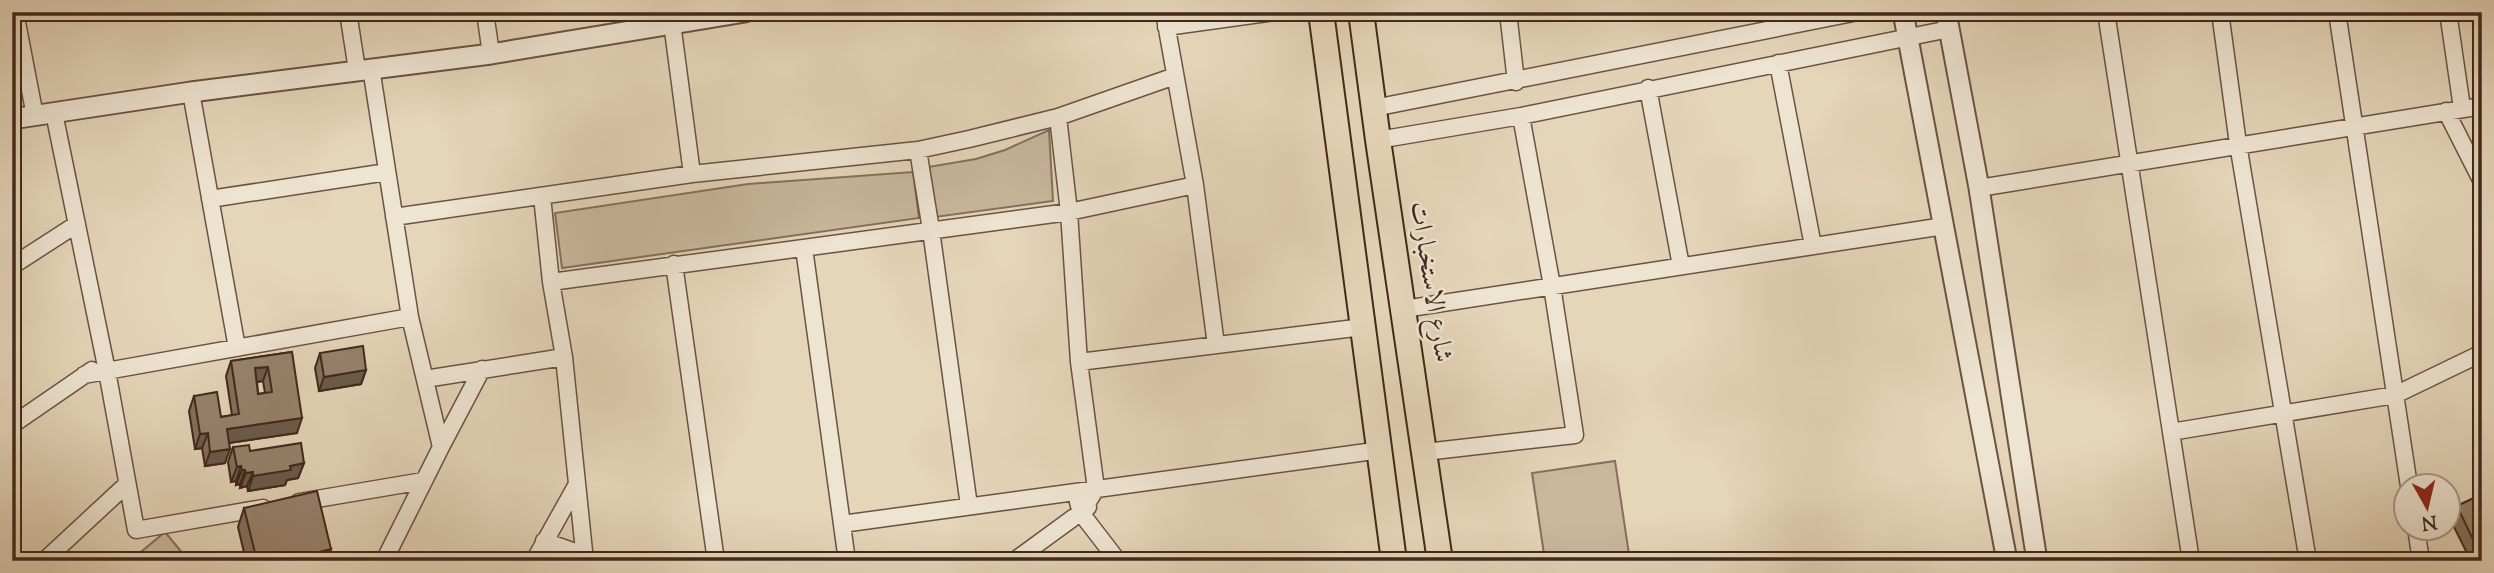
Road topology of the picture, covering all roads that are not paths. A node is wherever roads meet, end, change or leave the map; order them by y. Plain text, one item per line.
1 (15, 12) edge
2 (348, 12) edge
3 (485, 12) edge
4 (745, 12) edge
5 (1275, 12) edge
6 (1321, 12) edge
7 (1361, 12) edge
8 (1508, 12) edge
9 (1858, 12) edge
10 (1903, 12) edge
11 (2106, 12) edge
12 (2220, 12) edge
13 (2337, 12) edge
14 (2448, 12) edge
15 (1165, 19) edge
16 (1948, 21) edge
17 (672, 23) junction
18 (1908, 38) junction
19 (491, 54) junction
20 (1778, 63) junction
21 (364, 69) junction
22 (1175, 76) junction
23 (1516, 82) junction
24 (1648, 88) junction
25 (191, 92) junction
26 (2482, 106) edge
27 (1374, 108) junction
28 (2454, 109) junction
29 (54, 113) junction
30 (34, 116) junction
31 (1521, 116) junction
32 (1058, 117) junction
33 (12, 119) edge
34 (2354, 126) junction
35 (1378, 140) junction
36 (2238, 144) junction
37 (918, 150) junction
38 (2130, 163) junction
39 (387, 172) junction
40 (692, 174) junction
41 (2482, 182) edge
42 (1195, 185) junction
43 (1979, 188) junction
44 (542, 196) junction
45 (210, 199) junction
46 (1069, 212) junction
47 (394, 217) junction
48 (77, 224) junction
49 (1944, 226) junction
50 (931, 230) junction
51 (1813, 246) junction
52 (804, 248) junction
53 (674, 264) junction
54 (12, 266) edge
55 (1681, 266) junction
56 (551, 282) junction
57 (1552, 286) junction
58 (1404, 309) junction
59 (410, 317) junction
60 (1363, 327) junction
61 (1216, 345) junction
62 (237, 348) junction
63 (2482, 354) edge
64 (564, 357) junction
65 (1079, 362) junction
66 (106, 366) junction
67 (482, 369) junction
68 (425, 379) junction
69 (2395, 395) junction
70 (2285, 413) junction
71 (12, 425) edge
72 (2171, 432) junction
73 (441, 447) junction
74 (1381, 450) junction
75 (1425, 452) junction
76 (2407, 472) edge
77 (424, 481) junction
78 (127, 484) junction
79 (576, 486) junction
80 (1115, 486) junction
81 (1096, 489) junction
82 (1076, 492) junction
83 (969, 506) junction
84 (1081, 513) junction
85 (842, 524) junction
86 (544, 541) junction
87 (2418, 542) edge
88 (585, 558) edge
89 (44, 561) edge
90 (384, 561) edge
91 (534, 561) edge
92 (716, 561) edge
93 (847, 561) edge
94 (1014, 561) edge
95 (1118, 561) edge
96 (1394, 561) edge
97 (1440, 561) edge
98 (2007, 561) edge
99 (2037, 561) edge
100 (2191, 561) edge
101 (2308, 561) edge
102 (2421, 561) edge

1 - 30 street
2 - 21 street
3 - 19 street
4 - 17 street
5 - 15 street
6 - 60 main road
7 - 27 main road, شارع الاستخبارات
8 - 23 street
9 - 23 street
10 - 18 street
11 - 38 street
12 - 36 street
13 - 34 street
14 - 28 street
15 - 22 street
16 - 18 street
16 - 43 street
17 - 19 street
17 - 40 street
18 - 20 street
18 - 49 street
19 - 21 street
20 - 24 street
20 - 51 street
21 - 25 street
21 - 39 street
22 - 32 street
22 - 42 street
23 - 27 street
24 - 31 street
24 - 55 street
25 - 29 street
25 - 45 street
26 - 28 street
27 - 35 main road, شارع الاستخبارات
28 - 34 street
28 - 41 street
29 - 30 street
29 - 48 street
30 - 33 street
31 - 35 street
31 - 57 street
32 - 37 street
32 - 46 street
34 - 36 street
34 - 69 street
35 - 58 main road, شارع الاستخبارات
36 - 38 street
36 - 70 street
37 - 40 street
37 - 50 street
38 - 43 street
38 - 72 street
39 - 45 street
39 - 47 street
40 - 44 street
42 - 46 street
42 - 61 street
43 - 99 street
44 - 47 street
44 - 56 street
45 - 62 street
46 - 50 street
46 - 65 street
47 - 59 street
48 - 54 street
48 - 66 street
49 - 51 street
49 - 98 street
50 - 52 street
50 - 83 street
51 - 55 street
52 - 53 street
52 - 85 street
53 - 56 street
53 - 92 street
55 - 57 street
56 - 64 street
57 - 58 street
57 - 75 street
58 - 75 main road, شارع الاستخبارات
59 - 62 street
59 - 68 street
60 - 61 street
60 - 74 main road
61 - 65 street
62 - 66 street
63 - 69 street
64 - 67 street
64 - 79 street
65 - 81 street
66 - 71 street
66 - 78 street
67 - 68 street
67 - 73 street
68 - 73 street
69 - 70 street
69 - 76 street
70 - 72 street
70 - 101 street
72 - 100 street
73 - 77 street
74 - 80 street
74 - 96 main road
75 - 97 main road, شارع الاستخبارات
77 - 78 street
77 - 90 street
78 - 89 street
79 - 86 street
79 - 88 street
80 - 81 street
80 - 84 street
81 - 82 street
81 - 84 street
82 - 83 street
82 - 84 street
83 - 85 street
84 - 94 street
84 - 95 street
85 - 93 street
86 - 88 street
86 - 91 street
87 - 102 street

